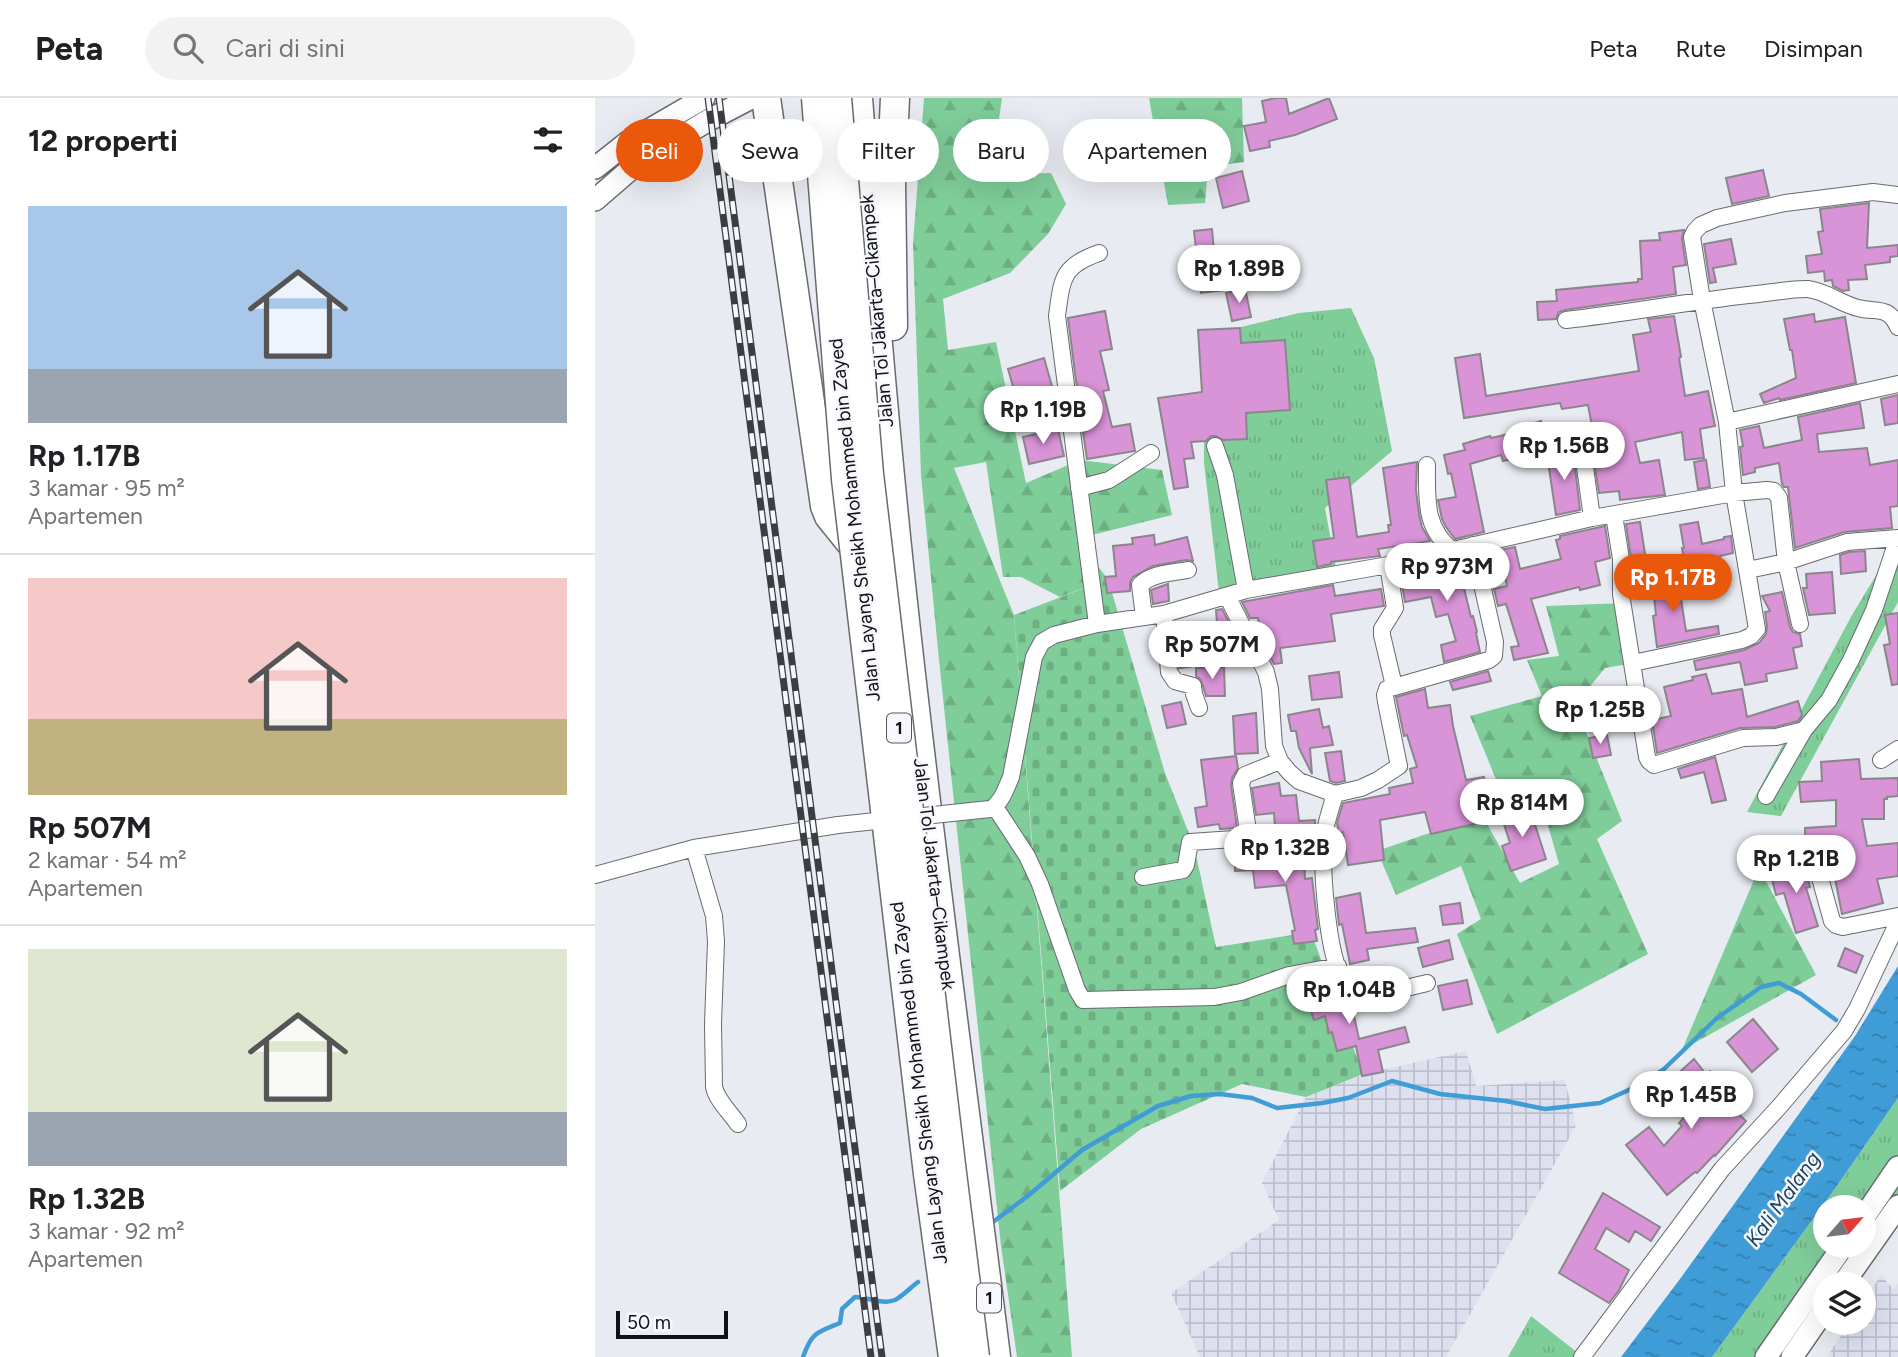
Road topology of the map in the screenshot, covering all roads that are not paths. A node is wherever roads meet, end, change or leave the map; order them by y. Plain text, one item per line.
1 (751, 98) edge
2 (766, 98) edge
3 (815, 98) edge
4 (837, 98) edge
5 (858, 98) edge
6 (895, 98) edge
7 (701, 99) edge
8 (595, 168) edge
9 (1898, 195) edge
10 (595, 200) edge
11 (1099, 253) dead end
12 (1702, 300) junction
13 (1566, 320) dead end
14 (1898, 327) edge
15 (1898, 384) edge
16 (1727, 422) junction
17 (1215, 446) dead end
18 (1150, 453) dead end
19 (1583, 453) dead end
20 (1427, 465) dead end
21 (1079, 488) junction
22 (1734, 493) junction
23 (1614, 515) junction
24 (1592, 518) junction
25 (1898, 538) edge
26 (850, 542) junction
27 (1473, 545) junction
28 (1454, 551) junction
29 (1786, 562) junction
30 (1388, 565) junction
31 (1188, 570) dead end
32 (1748, 570) junction
33 (1246, 590) junction
34 (1227, 596) junction
35 (904, 610) junction
36 (1164, 614) junction
37 (1144, 617) junction
38 (1097, 624) junction
39 (1800, 624) dead end
40 (1633, 663) junction
41 (1394, 686) junction
42 (1199, 708) dead end
43 (1804, 730) junction
44 (1898, 749) edge
45 (1881, 760) dead end
46 (1280, 761) junction
47 (1335, 794) junction
48 (1766, 796) dead end
49 (993, 808) junction
50 (1324, 836) junction
51 (1249, 838) junction
52 (694, 848) junction
53 (1817, 867) dead end
54 (595, 875) edge
55 (1143, 877) dead end
56 (1898, 916) edge
57 (1898, 922) edge
58 (1338, 966) junction
59 (1427, 983) dead end
60 (738, 1124) dead end
61 (1898, 1167) edge
62 (1876, 1199) edge
63 (1898, 1206) edge
64 (1835, 1258) edge
65 (1851, 1272) edge
66 (1813, 1326) edge
67 (948, 1357) edge
68 (953, 1357) edge
69 (975, 1357) edge
70 (996, 1357) edge
71 (1582, 1357) edge
72 (1766, 1357) edge
73 (1792, 1357) edge

1 - 10 main road
2 - 26 highway
3 - 26 highway, 1
3 - 68 highway, Jalan Layang Sheikh Mohammed bin Zayed / 1, bridge
4 - 69 highway, Jalan Layang Sheikh Mohammed bin Zayed / 1, bridge
5 - 35 highway, Jalan Tol Jakarta–Cikampek / 1
6 - 35 highway
7 - 8 main road
9 - 12 street
11 - 21 street
12 - 13 street
12 - 14 street
12 - 16 street
15 - 16 street
16 - 22 street
17 - 33 street
18 - 21 street
19 - 24 street
20 - 28 street
21 - 38 street
22 - 23 street
22 - 29 street
22 - 32 street
23 - 24 street
23 - 40 street
24 - 27 street
25 - 29 street
25 - 43 street
26 - 67 highway, 1
27 - 28 street
27 - 41 street
28 - 30 street
29 - 32 street
29 - 39 street
30 - 33 street
30 - 41 street
31 - 37 street
32 - 40 street
33 - 34 street
34 - 36 street
34 - 46 street
35 - 70 highway, Jalan Tol Jakarta–Cikampek / 1
36 - 37 street
36 - 42 street
37 - 38 street
38 - 49 street
40 - 43 street
41 - 47 street
43 - 48 street
44 - 45 street
46 - 47 street
46 - 51 street
47 - 50 street
49 - 52 street, bridge
49 - 58 street
50 - 51 street
50 - 58 street
51 - 55 street
52 - 54 street
52 - 60 street
53 - 56 street
57 - 71 street
58 - 59 street
61 - 62 main road
63 - 65 main road
64 - 72 main road
66 - 73 main road

